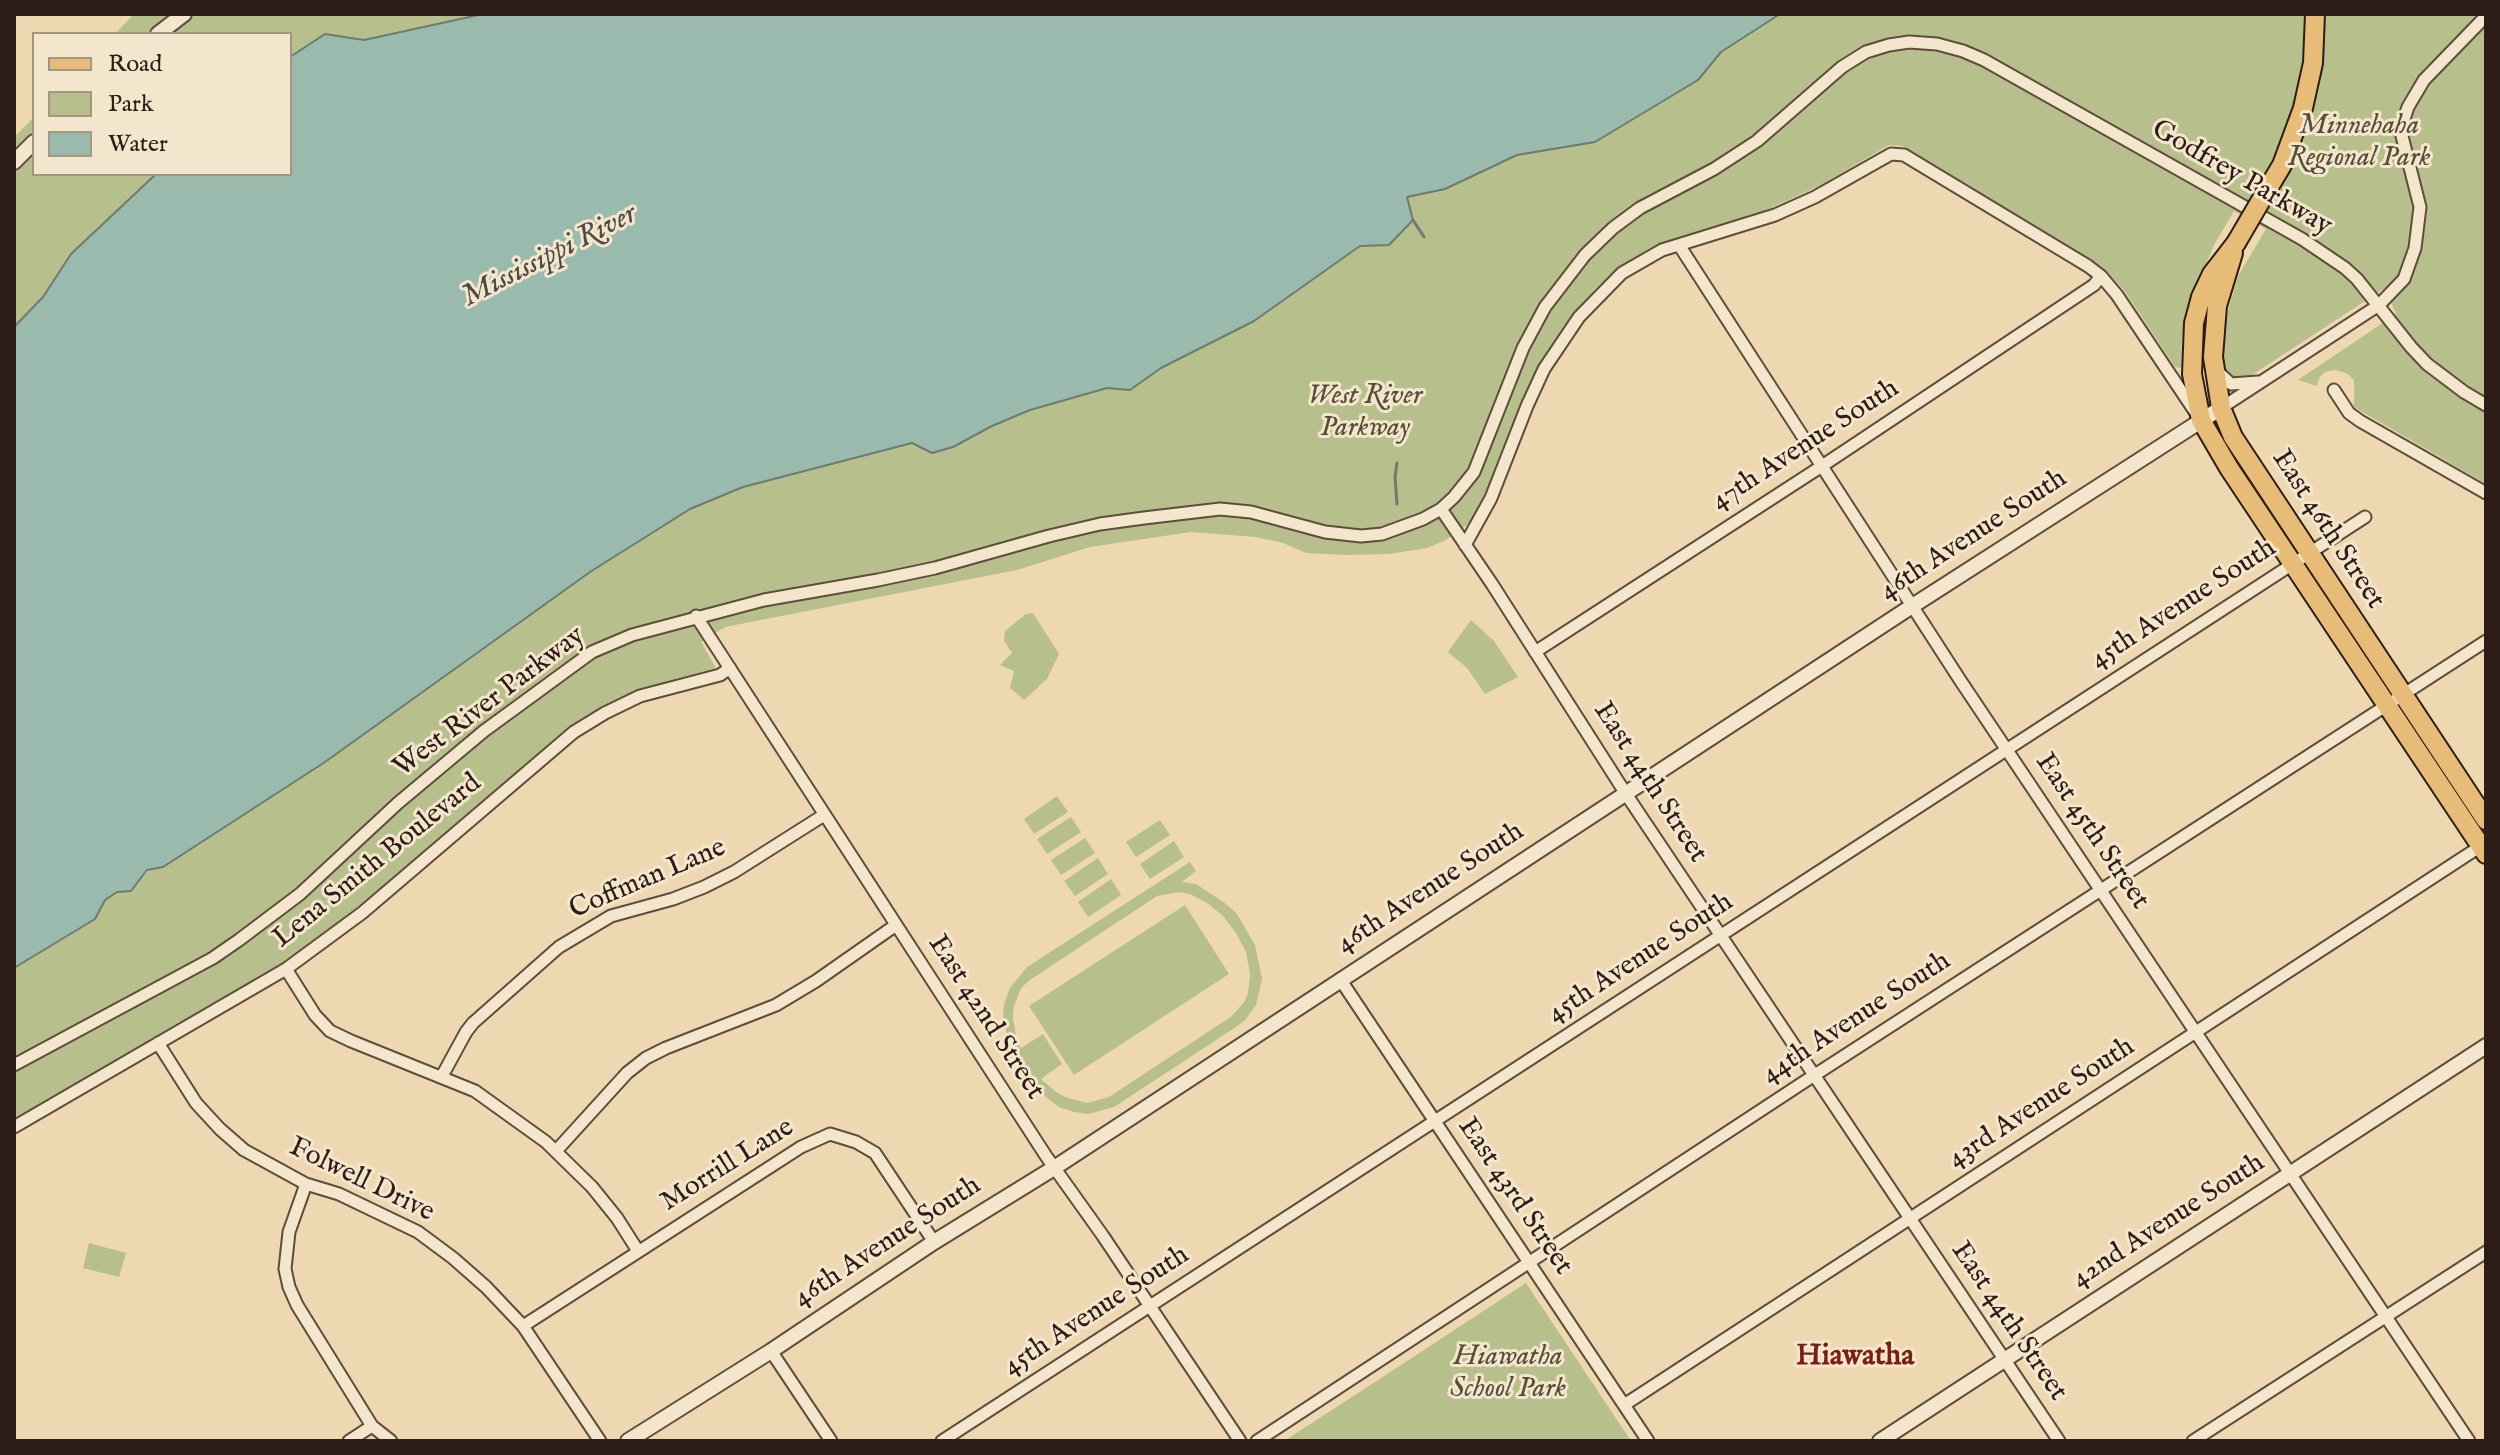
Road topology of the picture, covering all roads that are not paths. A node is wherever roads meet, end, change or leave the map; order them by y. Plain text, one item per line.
1 (184, 14) edge
2 (2315, 14) edge
3 (2486, 16) edge
4 (161, 32) edge
5 (1937, 44) joint
6 (32, 144) edge
7 (14, 162) edge
8 (2236, 243) junction
9 (1679, 245) junction
10 (2101, 276) junction
11 (2379, 305) junction
12 (2214, 366) junction
13 (2263, 382) junction
14 (2334, 390) dead end
15 (2486, 405) edge
16 (2221, 408) junction
17 (2201, 420) junction
18 (1822, 466) junction
19 (2486, 493) edge
20 (1441, 509) junction
21 (2365, 517) dead end
22 (1465, 545) junction
23 (2309, 552) junction
24 (2292, 563) junction
25 (1913, 606) junction
26 (696, 616) junction
27 (2486, 641) edge
28 (1535, 652) junction
29 (730, 668) junction
30 (2403, 694) junction
31 (2386, 705) junction
32 (2007, 748) junction
33 (1626, 794) junction
34 (824, 815) junction
35 (2486, 820) edge
36 (2484, 848) edge
37 (2101, 891) junction
38 (896, 925) junction
39 (1721, 936) junction
40 (286, 969) junction
41 (1340, 979) junction
42 (2196, 1033) junction
43 (158, 1043) junction
44 (2486, 1046) edge
45 (14, 1065) edge
46 (1815, 1075) junction
47 (442, 1076) junction
48 (1435, 1121) junction
49 (14, 1127) edge
50 (556, 1151) junction
51 (1054, 1168) junction
52 (2291, 1174) junction
53 (306, 1184) junction
54 (1910, 1217) junction
55 (934, 1242) junction
56 (638, 1251) junction
57 (2486, 1252) edge
58 (1529, 1263) junction
59 (1150, 1306) junction
60 (2385, 1317) junction
61 (523, 1326) junction
62 (771, 1351) junction
63 (2004, 1359) junction
64 (1624, 1405) junction
65 (372, 1426) junction
66 (349, 1441) edge
67 (391, 1441) edge
68 (600, 1441) edge
69 (628, 1441) edge
70 (831, 1441) edge
71 (942, 1441) edge
72 (1240, 1441) edge
73 (1257, 1441) edge
74 (1648, 1441) edge
75 (1880, 1441) edge
76 (2059, 1441) edge
77 (2193, 1441) edge
78 (2469, 1441) edge

1 - 4 street
2 - 8 main road, East 46th Street, bridge
3 - 11 street, 46th Avenue South
5 - 11 street, Godfrey Parkway
5 - 20 street, West River Parkway
6 - 7 street
8 - 12 main road, East 46th Street
8 - 17 main road, East 46th Street
9 - 10 street
9 - 18 street, East 45th Street
9 - 22 street
10 - 17 street, East 46th Street
10 - 18 street, 47th Avenue South
11 - 13 street, 46th Avenue South
11 - 15 street, Godfrey Parkway
12 - 13 street
12 - 16 main road, East 46th Street
13 - 16 street, 46th Avenue South
14 - 19 street
16 - 17 street, 46th Avenue South
16 - 23 main road, East 46th Street
17 - 24 main road, East 46th Street
17 - 25 street, 46th Avenue South
18 - 25 street, East 45th Street
18 - 28 street, 47th Avenue South
20 - 22 street, East 44th Street
20 - 26 street, West River Parkway
21 - 23 street, 45th Avenue South
22 - 28 street, East 44th Street
23 - 24 street, 45th Avenue South
23 - 30 main road, East 46th Street
24 - 31 main road, East 46th Street
24 - 32 street, 45th Avenue South
25 - 32 street, East 45th Street
25 - 33 street, 46th Avenue South
26 - 29 street, East 42nd Street
26 - 45 street, West River Parkway
27 - 30 street, 44th Avenue South
28 - 33 street, East 44th Street
29 - 34 street, East 42nd Street
29 - 40 street, Lena Smith Boulevard
30 - 31 street, 44th Avenue South
30 - 35 main road, East 46th Street
31 - 36 main road, East 46th Street
31 - 37 street, 44th Avenue South
32 - 37 street, East 45th Street
32 - 39 street, 45th Avenue South
33 - 39 street, East 44th Street
33 - 41 street, 46th Avenue South
34 - 38 street, East 42nd Street
34 - 47 street, Coffman Lane
36 - 42 street, 43rd Avenue South
37 - 42 street, East 45th Street
37 - 46 street, 44th Avenue South
38 - 50 street
38 - 51 street, East 42nd Street
39 - 46 street, East 44th Street
39 - 48 street, 45th Avenue South
40 - 43 street, Lena Smith Boulevard
40 - 47 street
41 - 48 street, East 43rd Street
41 - 51 street, 46th Avenue South
42 - 52 street, East 45th Street
42 - 54 street, 43rd Avenue South
43 - 49 street, Lena Smith Boulevard
43 - 53 street, Folwell Drive
44 - 52 street, 42nd Avenue South
46 - 54 street, East 44th Street
46 - 58 street, 44th Avenue South
47 - 50 street
48 - 58 street, East 43rd Street
48 - 59 street, 45th Avenue South
50 - 56 street
51 - 55 street, 46th Avenue South
51 - 59 street, East 42nd Street
52 - 60 street, East 45th Street
52 - 63 street, 42nd Avenue South
53 - 61 street, Folwell Drive
53 - 65 street
54 - 63 street, East 44th Street
54 - 64 street, 43rd Avenue South
55 - 56 street, Morrill Lane
55 - 62 street, 46th Avenue South
56 - 61 street, Morrill Lane
57 - 60 street
58 - 64 street, East 43rd Street
58 - 73 street, 44th Avenue South
59 - 71 street, 45th Avenue South
59 - 72 street, East 42nd Street
60 - 77 street
60 - 78 street, East 45th Street
61 - 68 street, Folwell Drive
62 - 69 street, 46th Avenue South
62 - 70 street
63 - 75 street, 42nd Avenue South
63 - 76 street, East 44th Street
64 - 74 street, East 43rd Street
65 - 66 street
65 - 67 street

